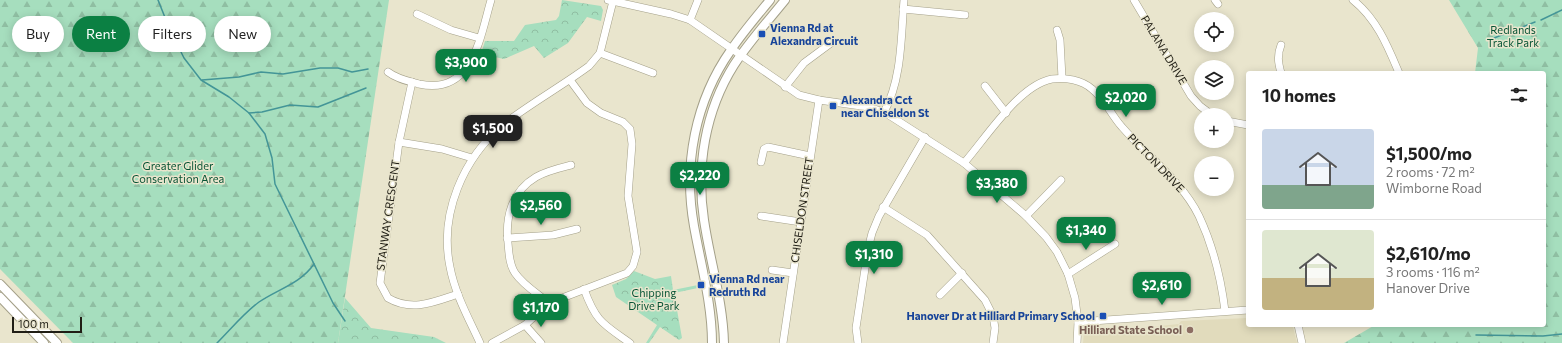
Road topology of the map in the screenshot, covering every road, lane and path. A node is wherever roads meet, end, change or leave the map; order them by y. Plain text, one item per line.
1 (491, 0) edge
2 (611, 0) edge
3 (698, 0) edge
4 (770, 0) edge
5 (785, 0) edge
6 (904, 0) edge
7 (1134, 0) edge
8 (1353, 0) edge
9 (636, 3) edge
10 (903, 10) junction
11 (417, 14) dead end
12 (965, 15) dead end
13 (690, 20) junction
14 (1056, 30) dead end
15 (479, 38) junction
16 (831, 43) dead end
17 (1281, 45) dead end
18 (731, 50) junction
19 (600, 53) junction
20 (740, 56) junction
21 (1280, 71) edge
22 (1399, 71) edge
23 (388, 72) dead end
24 (653, 73) dead end
25 (1062, 78) junction
26 (570, 80) junction
27 (412, 82) junction
28 (985, 86) dead end
29 (785, 87) junction
30 (819, 100) junction
31 (1203, 108) edge
32 (884, 112) junction
33 (1006, 113) junction
34 (1234, 122) edge
35 (1246, 125) edge
36 (925, 137) junction
37 (399, 142) junction
38 (810, 156) junction
39 (472, 158) junction
40 (761, 162) dead end
41 (964, 163) junction
42 (570, 165) dead end
43 (1060, 180) dead end
44 (883, 207) junction
45 (761, 216) dead end
46 (1026, 216) junction
47 (801, 222) junction
48 (577, 229) dead end
49 (507, 238) junction
50 (1115, 244) dead end
51 (772, 270) dead end
52 (793, 273) junction
53 (962, 273) junction
54 (1068, 274) junction
55 (0, 284) edge
56 (584, 289) junction
57 (458, 294) junction
58 (940, 295) dead end
59 (0, 297) edge
60 (549, 303) junction
61 (1246, 310) edge
62 (1225, 311) junction
63 (1078, 322) junction
64 (525, 325) junction
65 (1298, 327) edge
66 (44, 343) edge
67 (57, 343) edge
68 (480, 343) edge
69 (492, 343) edge
70 (541, 343) edge
71 (630, 343) edge
72 (712, 343) edge
73 (724, 343) edge
74 (783, 343) edge
75 (858, 343) edge
76 (993, 343) edge
77 (1077, 343) edge
78 (1302, 343) edge

1 - 15 street
2 - 9 street
2 - 19 street
3 - 13 street
4 - 18 main road
5 - 20 main road
6 - 10 street
7 - 31 street, PALANA DRIVE
8 - 22 street
9 - 13 street
10 - 12 street
10 - 32 street
11 - 15 street
13 - 18 street
14 - 25 street
15 - 27 street
16 - 29 street
17 - 21 street
18 - 20 street
18 - 72 main road
19 - 24 street
19 - 26 street
20 - 29 street
20 - 73 main road
23 - 27 street
25 - 33 street, PICTON DRIVE
25 - 62 street, PICTON DRIVE
26 - 39 street
26 - 56 street
27 - 37 street, STANWAY CRESCENT
28 - 33 street
29 - 30 street
30 - 32 street
30 - 38 street, CHISELDON STREET
32 - 36 street
33 - 41 street, PICTON DRIVE
34 - 35 street
36 - 41 street
36 - 44 street
37 - 39 street
37 - 57 street, STANWAY CRESCENT
38 - 40 street
38 - 47 street, CHISELDON STREET
39 - 57 street
41 - 46 street
42 - 49 street
43 - 46 street
44 - 53 street
44 - 75 street
45 - 47 street
46 - 54 street
47 - 52 street, CHISELDON STREET
48 - 49 street
49 - 60 street
50 - 54 street
51 - 52 street
52 - 74 street, CHISELDON STREET
53 - 58 street
53 - 76 street
54 - 63 street
55 - 67 main road
56 - 60 street
56 - 71 street
57 - 68 street
59 - 66 main road
60 - 64 street
61 - 62 street
62 - 63 street
63 - 77 street
64 - 69 street
64 - 70 street
65 - 78 street

